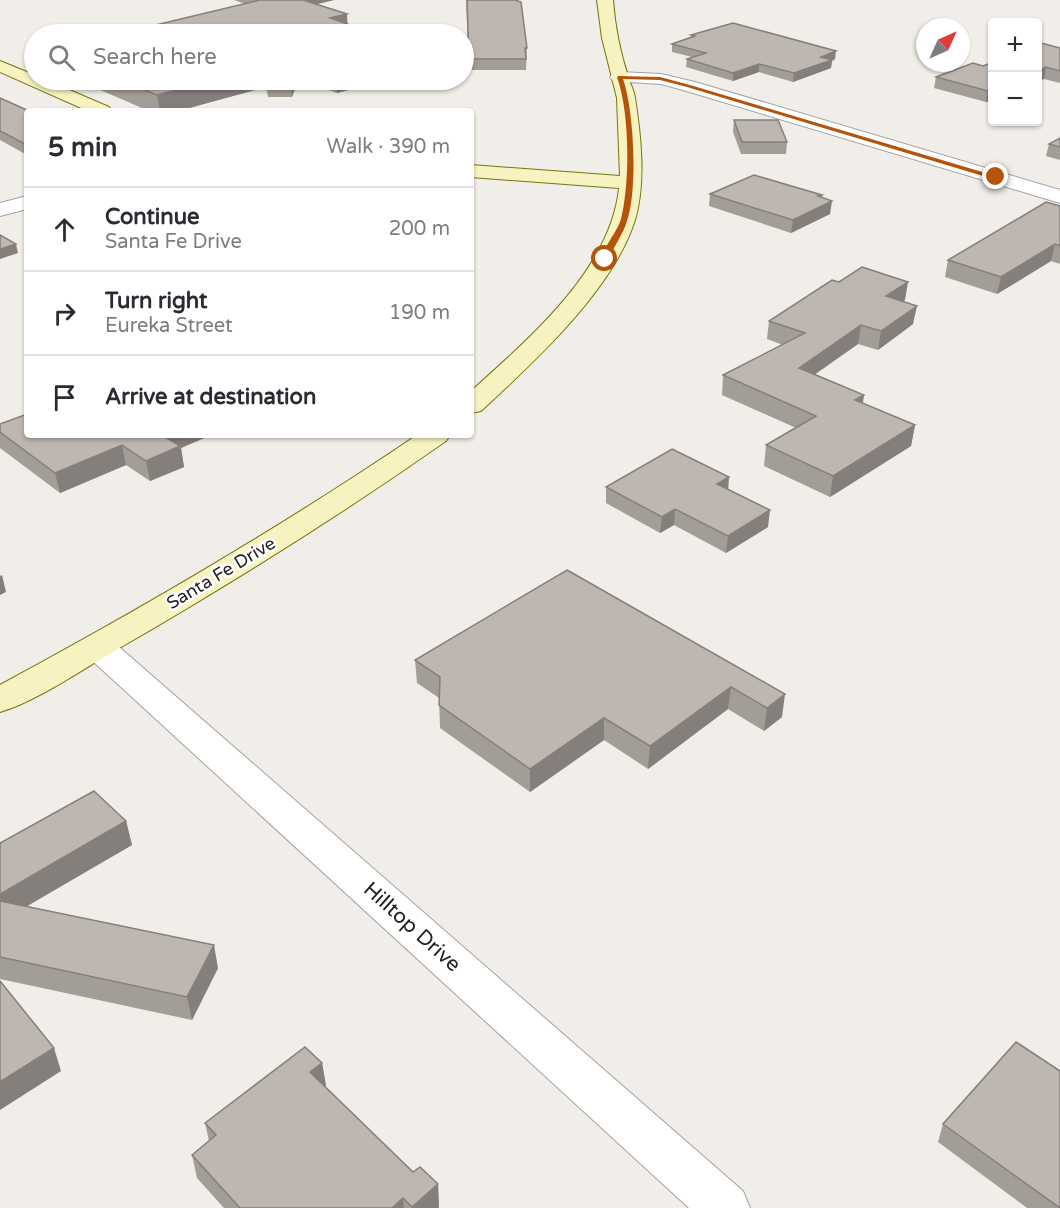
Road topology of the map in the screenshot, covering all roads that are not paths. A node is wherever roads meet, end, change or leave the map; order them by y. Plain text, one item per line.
1 (605, 0) edge
2 (0, 66) edge
3 (24, 76) edge
4 (619, 77) junction
5 (55, 90) edge
6 (96, 108) edge
7 (474, 171) edge
8 (630, 183) junction
9 (1060, 197) edge
10 (24, 203) edge
11 (0, 210) edge
12 (474, 402) edge
13 (432, 438) edge
14 (98, 647) junction
15 (0, 700) edge
16 (725, 1208) edge

1 - 4 main road
2 - 3 main road
4 - 8 main road
4 - 9 street
5 - 6 main road
7 - 8 main road
8 - 12 main road
10 - 11 street
13 - 14 main road, Santa Fe Drive
14 - 15 main road, Santa Fe Drive
14 - 16 street, Hilltop Drive

